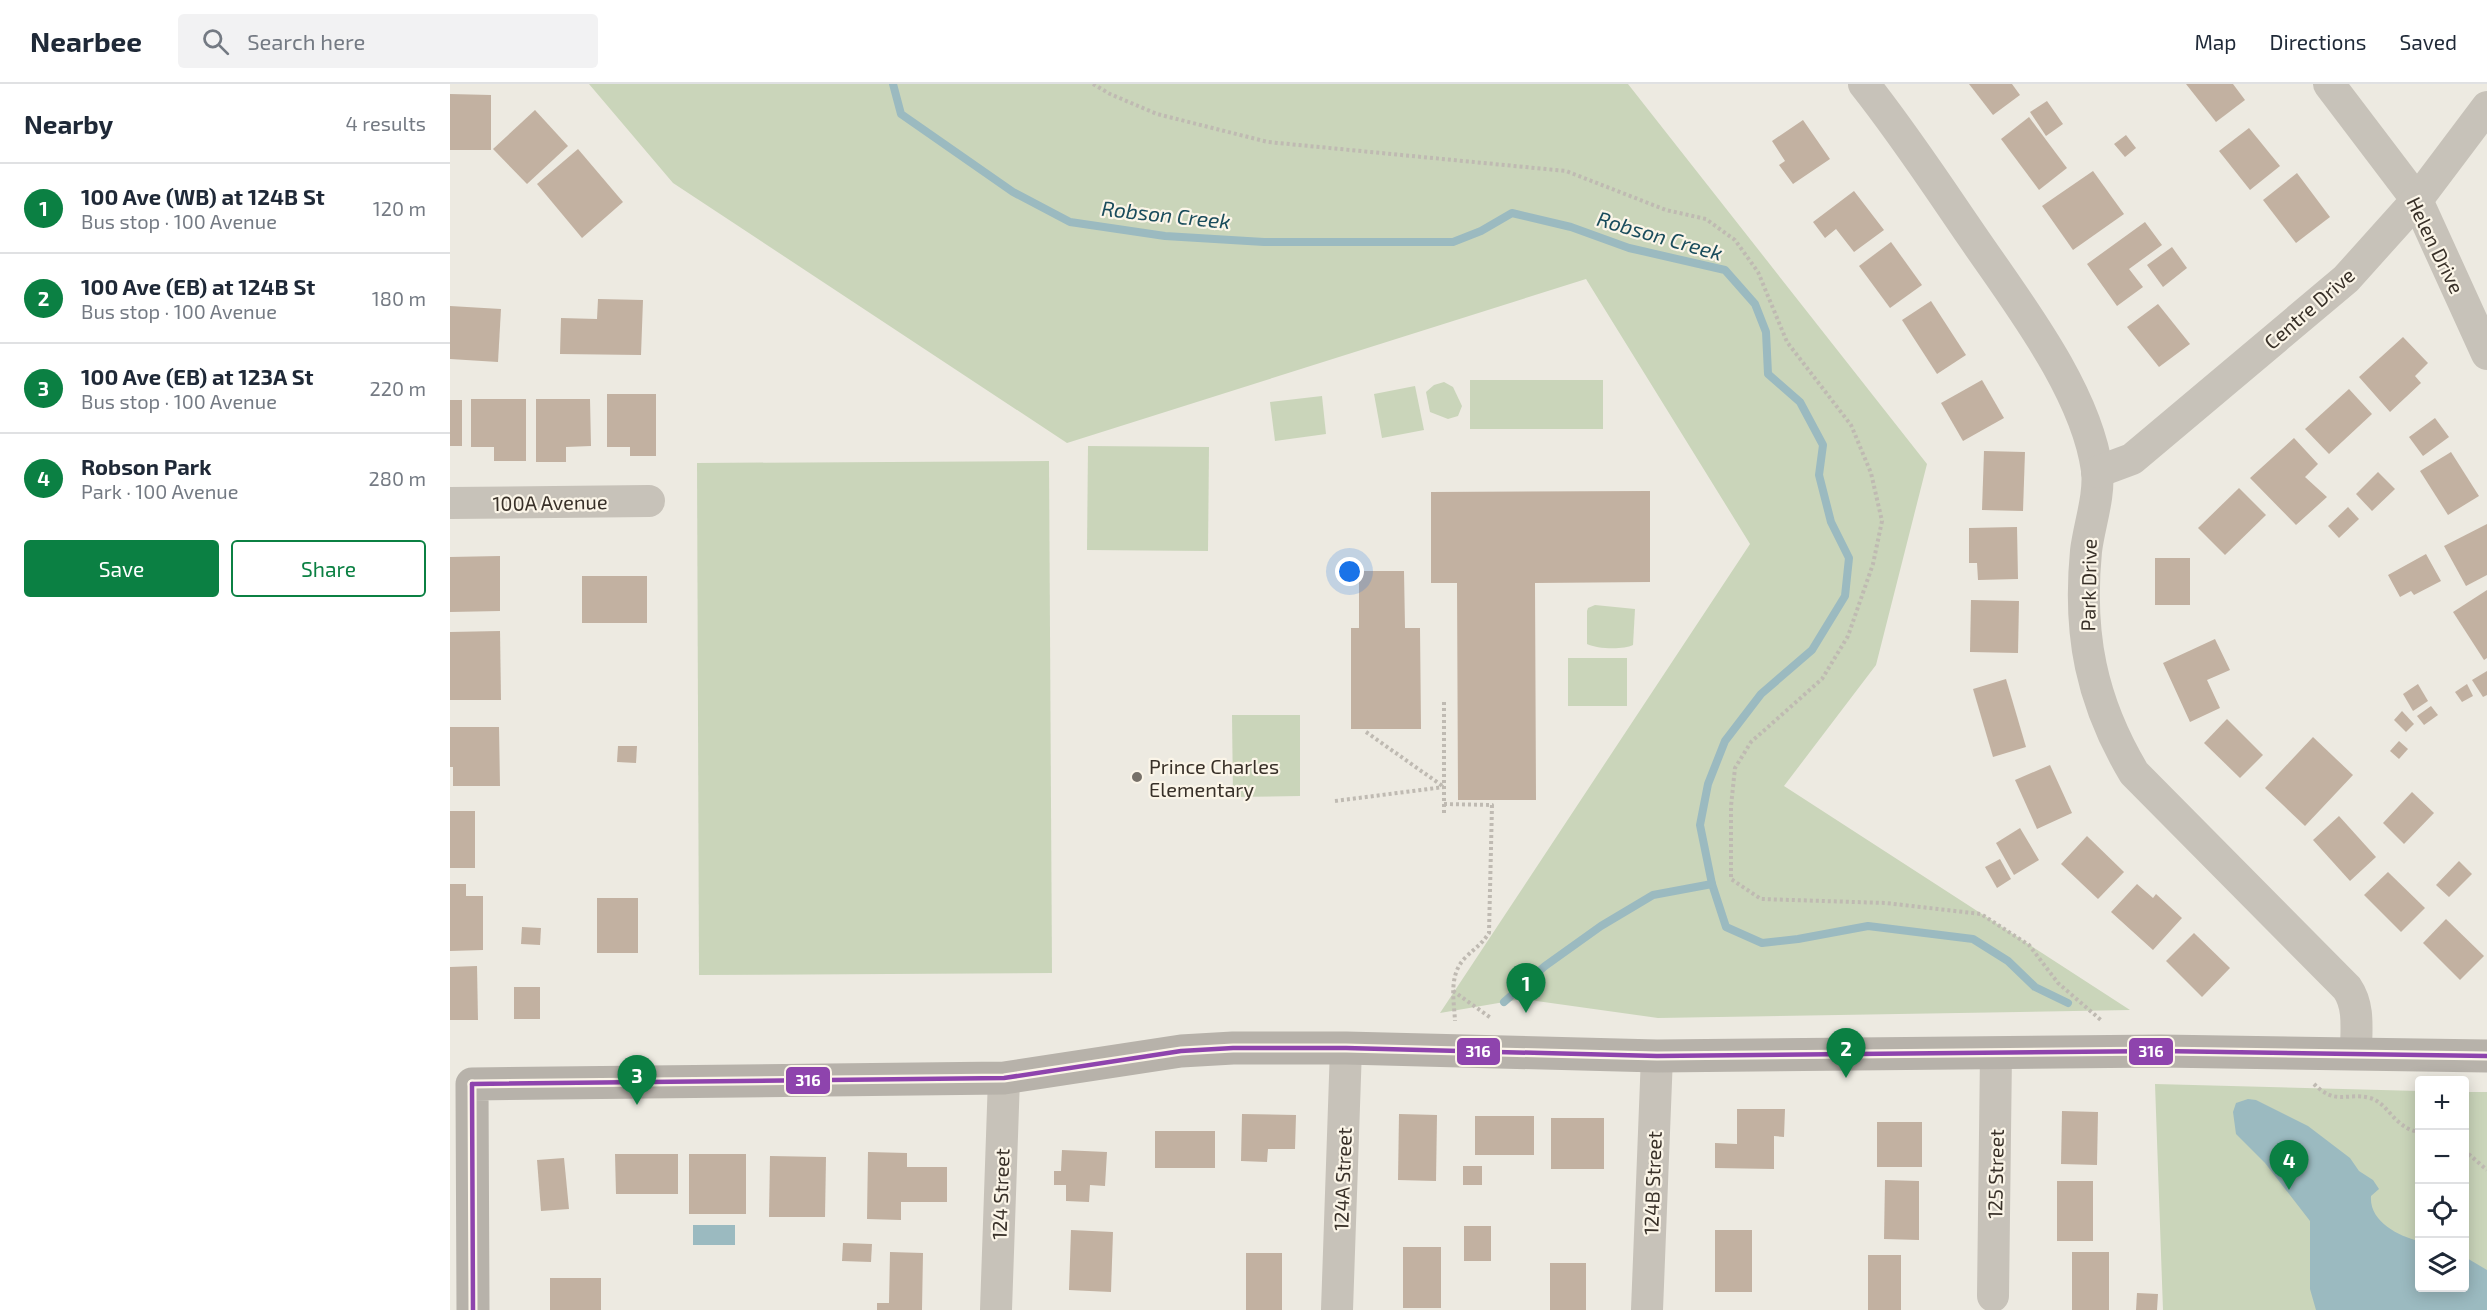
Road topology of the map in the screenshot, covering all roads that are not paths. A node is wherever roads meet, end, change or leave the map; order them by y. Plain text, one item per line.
1 (1864, 84) edge
2 (2329, 84) edge
3 (2487, 107) edge
4 (2417, 200) junction
5 (2487, 354) edge
6 (2097, 472) junction
7 (649, 501) dead end
8 (450, 503) edge
9 (1346, 1048) junction
10 (1996, 1053) junction
11 (2356, 1053) junction
12 (1657, 1056) junction
13 (2487, 1056) edge
14 (1004, 1078) junction
15 (461, 1084) edge
16 (1993, 1296) dead end
17 (473, 1310) edge
18 (996, 1310) edge
19 (1337, 1310) edge
20 (1647, 1310) edge

1 - 6 street, Park Drive
2 - 4 street, Helen Drive
3 - 4 street, Centre Drive
4 - 5 street, Helen Drive
4 - 6 street, Centre Drive
6 - 11 street, Park Drive
7 - 8 street, 100A Avenue
9 - 12 street
9 - 14 street
9 - 19 street, 124A Street
10 - 11 street
10 - 12 street
10 - 16 street, 125 Street
11 - 13 street
12 - 20 street, 124B Street
14 - 15 street
14 - 18 street, 124 Street
15 - 17 street

